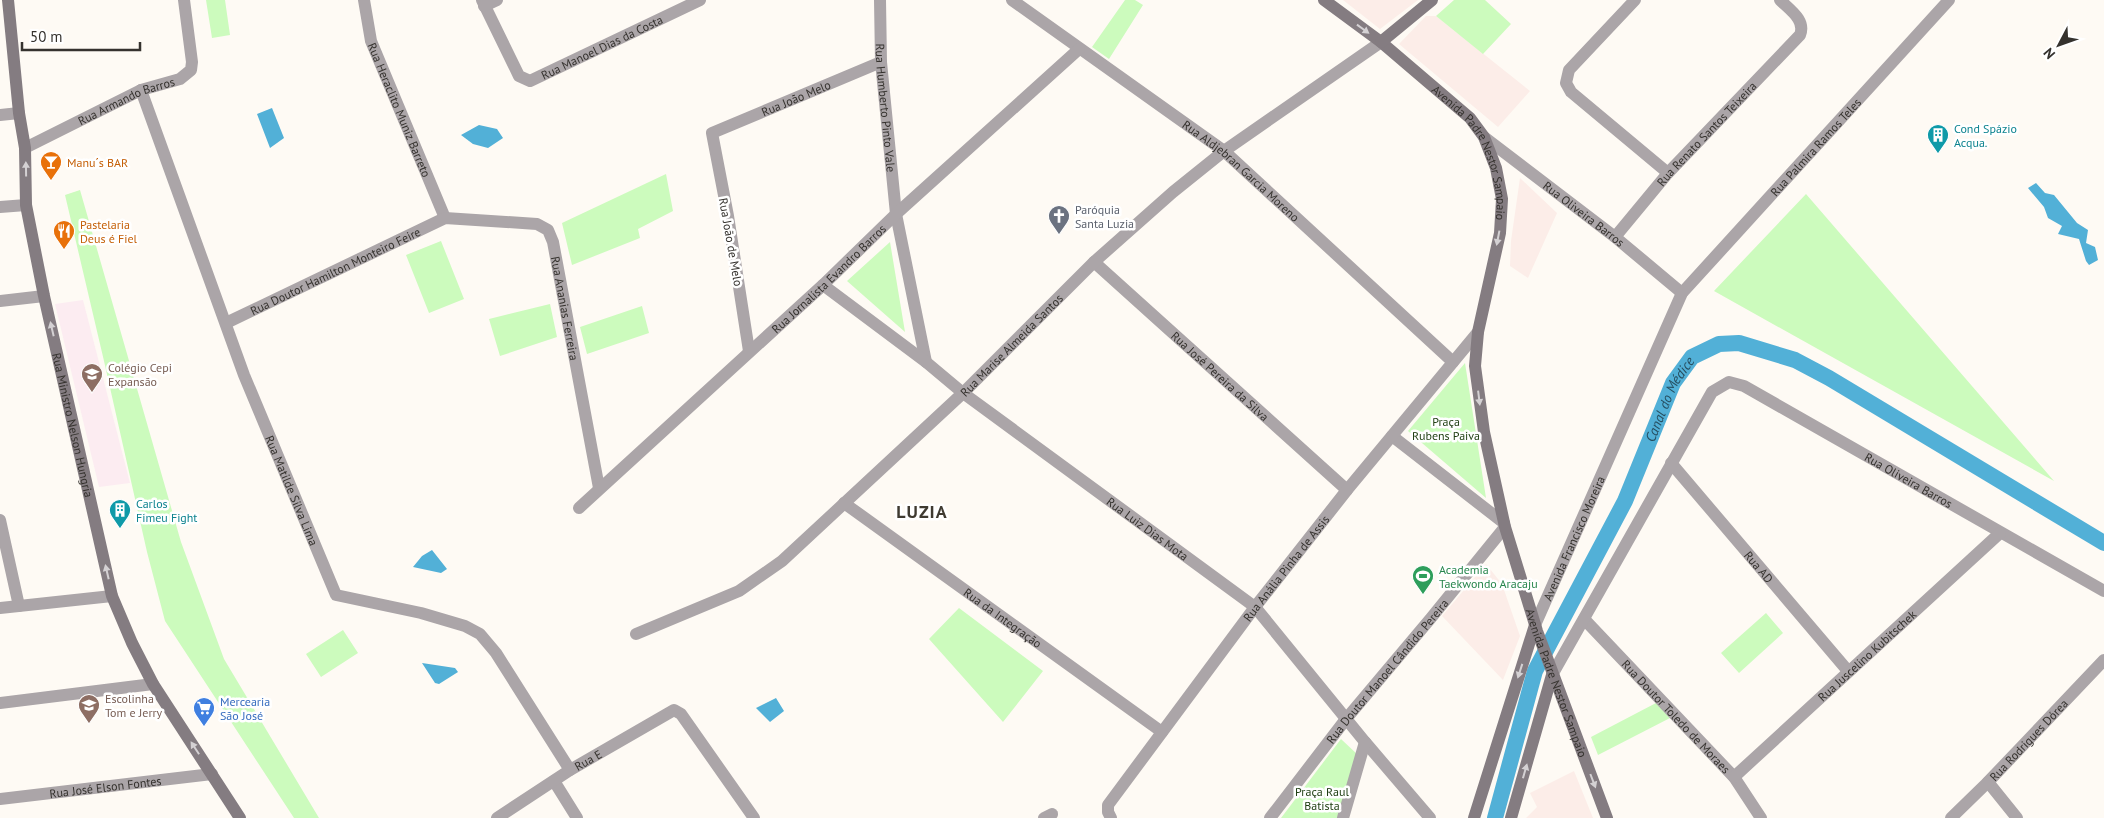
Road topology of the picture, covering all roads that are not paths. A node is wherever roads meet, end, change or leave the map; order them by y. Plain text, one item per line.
1 (8, 0) edge
2 (184, 0) edge
3 (364, 0) edge
4 (496, 0) edge
5 (700, 0) edge
6 (880, 0) edge
7 (1012, 0) edge
8 (1324, 0) edge
9 (1432, 0) edge
10 (1635, 0) edge
11 (1780, 0) edge
12 (1949, 0) edge
13 (483, 3) edge
14 (1381, 42) junction
15 (1079, 49) junction
16 (881, 62) junction
17 (141, 90) junction
18 (19, 113) junction
19 (0, 115) edge
20 (712, 132) joint
21 (1484, 137) junction
22 (25, 148) junction
23 (1224, 151) junction
24 (1668, 173) junction
25 (26, 205) junction
26 (0, 207) edge
27 (896, 214) junction
28 (446, 218) junction
29 (1615, 237) junction
30 (1094, 262) junction
31 (823, 285) junction
32 (1682, 293) junction
33 (44, 296) junction
34 (0, 302) edge
35 (226, 323) junction
36 (1478, 332) junction
37 (749, 351) junction
38 (926, 362) junction
39 (1453, 362) junction
40 (963, 393) junction
41 (1392, 436) junction
42 (1671, 463) junction
43 (599, 488) junction
44 (1347, 490) junction
45 (844, 503) junction
46 (579, 508) dead end
47 (0, 520) edge
48 (1504, 525) junction
49 (2000, 533) junction
50 (2104, 591) edge
51 (112, 596) junction
52 (19, 606) junction
53 (1255, 607) junction
54 (0, 608) edge
55 (1584, 619) junction
56 (1536, 628) junction
57 (636, 634) dead end
58 (2104, 660) edge
59 (1848, 671) junction
60 (1551, 673) junction
61 (153, 684) junction
62 (0, 703) edge
63 (1346, 719) junction
64 (1162, 732) junction
65 (1365, 742) junction
66 (570, 770) junction
67 (212, 774) junction
68 (1734, 777) junction
69 (554, 780) junction
70 (1988, 782) junction
71 (0, 799) edge
72 (1109, 815) edge
73 (1272, 817) edge
74 (240, 818) edge
75 (497, 818) edge
76 (577, 818) edge
77 (754, 818) edge
78 (1343, 818) edge
79 (1430, 818) edge
80 (1474, 818) edge
81 (1511, 818) edge
82 (1607, 818) edge
83 (1761, 818) edge
84 (1951, 818) edge
85 (2016, 818) edge

1 - 18 street, Rua Ministro Nelson Hungria
2 - 17 street, Rua Armando Barros
3 - 28 street, Rua Heraclito Muniz Barreto
4 - 13 street
5 - 13 street, Rua Manoel Dias da Costa
6 - 16 street, Rua Humberto Pinto Vale
7 - 15 street, Rua Aldjebran Garcia Moreno
8 -> 14 street, Avenida Padre Nestor Sampaio
9 - 14 street
10 - 24 street, Rua Renato Santos Teixeira
11 - 24 street, Rua Renato Santos Teixeira
12 - 32 street, Rua Palmira Ramos Teles
14 - 21 street, Avenida Padre Nestor Sampaio
14 - 23 street, Rua Marise Almeida Santos
15 - 23 street, Rua Aldjebran Garcia Moreno
15 - 27 street, Rua Jornalista Evandro Barros
16 - 20 street, Rua João Melo
16 - 27 street, Rua Humberto Pinto Vale
17 - 22 street, Rua Armando Barros
17 - 35 street, Rua Matilde Silva Lima
18 - 19 street
18 - 22 street, Rua Ministro Nelson Hungria
20 - 37 street, Rua João de Melo
21 - 29 street, Rua Oliveira Barros
21 -> 36 street, Avenida Padre Nestor Sampaio
25 -> 22 street, Rua Ministro Nelson Hungria
23 - 30 street, Rua Marise Almeida Santos
23 - 39 street, Rua Aldjebran Garcia Moreno
24 - 29 street, Rua Renato Santos Teixeira
25 - 26 street
25 - 33 street, Rua Ministro Nelson Hungria
27 - 31 street, Rua Jornalista Evandro Barros
27 - 38 street, Rua Humberto Pinto Vale
28 - 35 street, Rua Doutor Hamilton Monteiro Feire
28 - 43 street, Rua Ananias Ferreira
29 - 32 street, Rua Oliveira Barros
30 - 40 street, Rua Marise Almeida Santos
30 - 44 street, Rua José Pereira da Silva
31 - 37 street, Rua Jornalista Evandro Barros
31 - 38 street, Rua Luiz Dias Mota
32 - 56 street, Avenida Francisco Moreira
33 - 34 street
51 -> 33 street, Rua Ministro Nelson Hungria
35 - 66 street, Rua Matilde Silva Lima
36 - 39 street, Rua Anália Pinha de Assis
36 -> 48 street, Avenida Padre Nestor Sampaio
37 - 43 street, Rua Jornalista Evandro Barros
38 - 40 street, Rua Luiz Dias Mota
39 - 41 street, Rua Anália Pinha de Assis
40 - 45 street, Rua Marise Almeida Santos
40 - 53 street, Rua Luiz Dias Mota
41 - 44 street, Rua Anália Pinha de Assis
41 - 48 street
42 - 49 street, Rua Oliveira Barros
42 - 55 street
42 - 59 street, Rua AD
43 - 46 street, Rua Jornalista Evandro Barros
44 - 53 street, Rua Anália Pinha de Assis
45 - 57 street, Rua Marise Almeida Santos
45 - 64 street, Rua da Integração
47 - 52 street
48 - 56 street, Avenida Padre Nestor Sampaio
48 - 63 street, Rua Doutor Manoel Cândido Pereira
49 - 50 street, Rua Oliveira Barros
49 - 59 street, Rua Juscelino Kubitschek
51 - 52 street
51 - 61 street, Rua Ministro Nelson Hungria
52 - 54 street
53 - 63 street, Rua Luiz Dias Mota
53 - 64 street, Rua Anália Pinha de Assis
55 - 60 street
55 - 68 street, Rua Doutor Toledo de Moraes
56 - 60 street, Avenida Padre Nestor Sampaio
56 -> 80 street, Avenida Francisco Moreira
58 - 70 street, Rua Rodrigues Dórea
59 - 68 street, Rua Juscelino Kubitschek
81 -> 60 street
60 -> 82 street, Avenida Padre Nestor Sampaio
61 - 62 street
67 -> 61 street, Rua Ministro Nelson Hungria
63 - 65 street, Rua Luiz Dias Mota
63 - 73 street, Rua Doutor Manoel Cândido Pereira
64 - 72 street, Rua Anália Pinha de Assis
65 - 78 street
65 - 79 street, Rua Luiz Dias Mota
66 - 69 street, Rua E
66 - 77 street, Rua E
67 - 71 street, Rua José Elson Fontes
67 - 74 street, Rua Ministro Nelson Hungria
68 - 83 street, Rua Doutor Toledo de Moraes
69 - 75 street, Rua E
69 - 76 street
70 - 84 street, Rua Rodrigues Dórea
70 - 85 street

